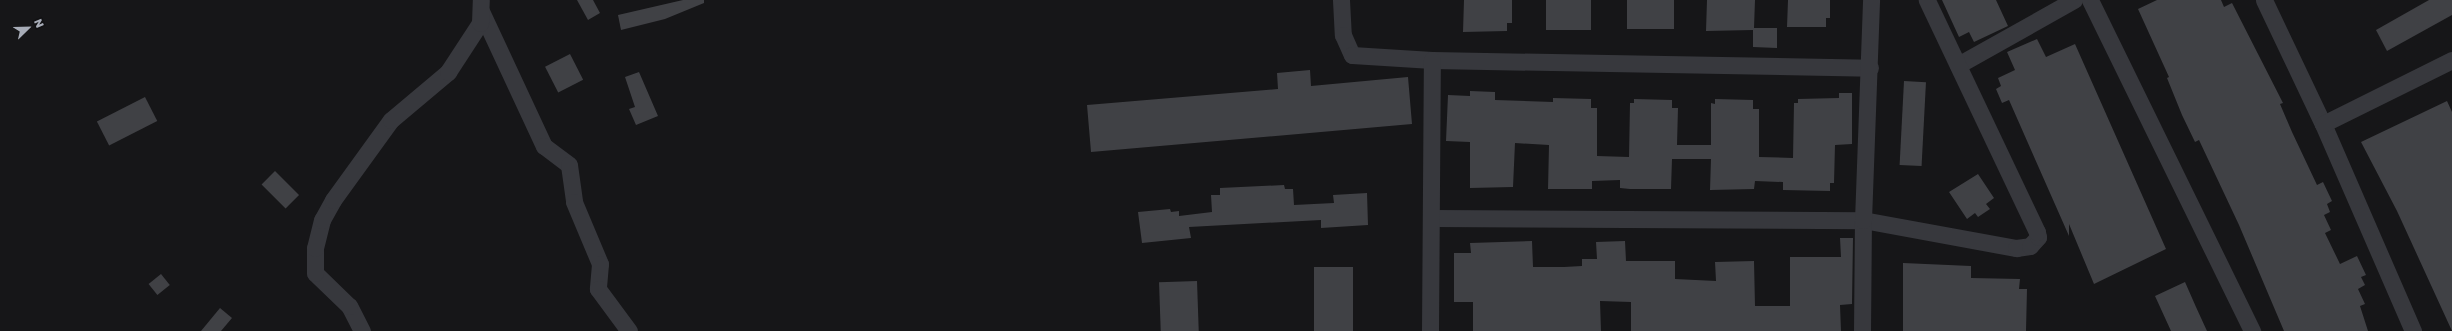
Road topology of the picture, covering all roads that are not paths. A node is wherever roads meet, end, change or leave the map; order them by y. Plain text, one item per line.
1 (1341, 0) edge
2 (1871, 0) edge
3 (1928, 0) edge
4 (2074, 0) edge
5 (2090, 0) edge
6 (2264, 0) edge
7 (483, 4) edge
8 (1432, 60) junction
9 (2452, 60) edge
10 (1958, 65) junction
11 (1870, 68) junction
12 (2323, 124) junction
13 (1432, 218) junction
14 (1863, 220) junction
15 (362, 331) edge
16 (629, 331) edge
17 (1430, 331) edge
18 (1862, 331) edge
19 (2252, 331) edge
20 (2413, 331) edge

1 - 8 street
2 - 11 street
3 - 10 street
4 - 10 street
5 - 19 street
6 - 12 street
7 - 15 street
7 - 16 street
8 - 11 street
8 - 13 street
9 - 12 street
10 - 14 street
11 - 14 street
12 - 20 street
13 - 14 street
13 - 17 street
14 - 18 street

